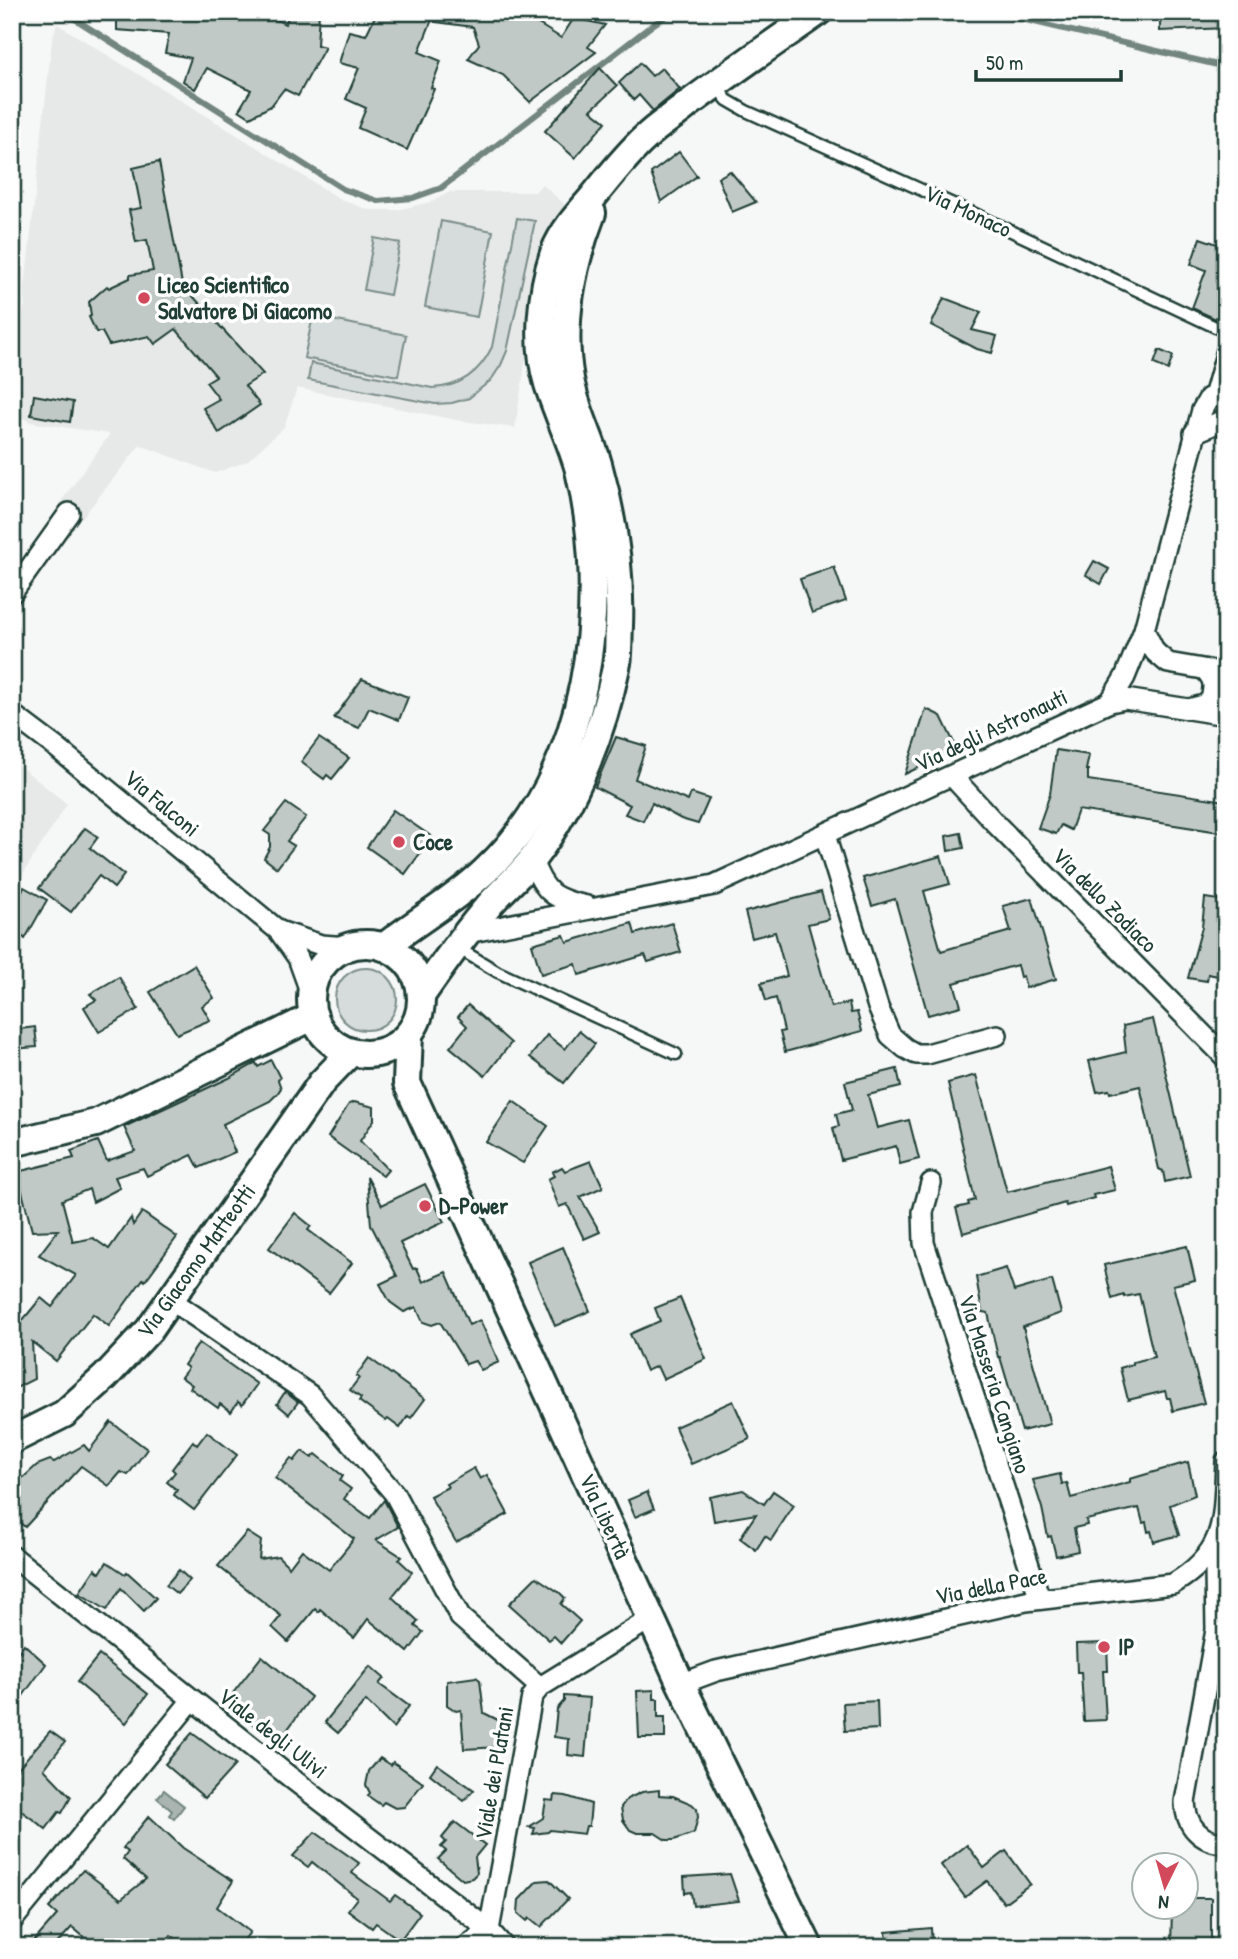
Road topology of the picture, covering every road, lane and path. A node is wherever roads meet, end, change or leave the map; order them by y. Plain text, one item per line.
1 (818, 12) edge
2 (715, 84) junction
3 (614, 171) junction
4 (1226, 334) edge
5 (1217, 397) edge
6 (1226, 419) edge
7 (1195, 433) junction
8 (69, 513) dead end
9 (12, 593) edge
10 (1144, 631) junction
11 (1205, 670) junction
12 (1226, 673) edge
13 (1110, 702) junction
14 (1189, 709) junction
15 (12, 714) edge
16 (1226, 715) edge
17 (952, 776) junction
18 (825, 835) junction
19 (532, 860) junction
20 (595, 907) junction
21 (279, 931) junction
22 (462, 940) junction
23 (348, 947) junction
24 (384, 947) junction
25 (421, 996) junction
26 (313, 1005) junction
27 (409, 1034) junction
28 (997, 1035) dead end
29 (358, 1053) junction
30 (676, 1054) dead end
31 (1226, 1058) edge
32 (407, 1083) junction
33 (12, 1143) edge
34 (931, 1182) dead end
35 (171, 1300) junction
36 (12, 1440) edge
37 (1226, 1461) edge
38 (1211, 1551) junction
39 (12, 1556) edge
40 (1040, 1599) junction
41 (652, 1618) junction
42 (681, 1684) junction
43 (540, 1687) junction
44 (192, 1700) junction
45 (1226, 1843) edge
46 (12, 1921) edge
47 (489, 1930) junction
48 (466, 1947) edge
49 (504, 1947) edge
50 (809, 1947) edge

1 - 2 street
2 - 3 street
2 - 4 lane, Via Monaco
3 - 19 street
3 - 24 street
4 - 5 lane, Via Monaco
5 - 7 street
6 - 7 street
7 - 10 street
8 - 9 street
10 - 11 street
10 - 13 street
11 - 12 street
11 - 14 street
13 - 14 street
13 - 17 street, Via degli Astronauti
14 - 16 street
15 - 21 street, Via Falconi
17 - 18 street, Via degli Astronauti
17 - 31 street, Via dello Zodiaco
18 - 20 street, Via degli Astronauti
18 - 28 street
19 - 20 street, Via degli Astronauti
19 - 22 street
20 - 22 street, Via degli Astronauti
21 - 23 street, Via Falconi
21 - 26 street, Via Falconi
22 - 25 street
22 - 30 lane
23 - 24 street
23 - 26 street
24 - 25 street
25 - 27 street
26 - 29 street
26 - 33 street
27 - 29 street
27 - 32 street, Via Libertà
29 - 32 street
29 - 35 street, Via Giacomo Matteotti
32 - 41 street, Via Libertà
34 - 40 street, Via Masseria Cangiano
35 - 36 street, Via Giacomo Matteotti
35 - 43 street
37 - 38 street, Via della Pace
38 - 40 street, Via della Pace
38 - 45 street
39 - 44 street, Viale degli Ulivi
40 - 42 street, Via della Pace
41 - 42 street, Via Libertà
41 - 43 street, Viale dei Platani
42 - 50 street, Via Libertà
43 - 47 street, Viale dei Platani
44 - 46 street
44 - 47 street, Viale degli Ulivi
47 - 48 street
47 - 49 street, Viale degli Ulivi

